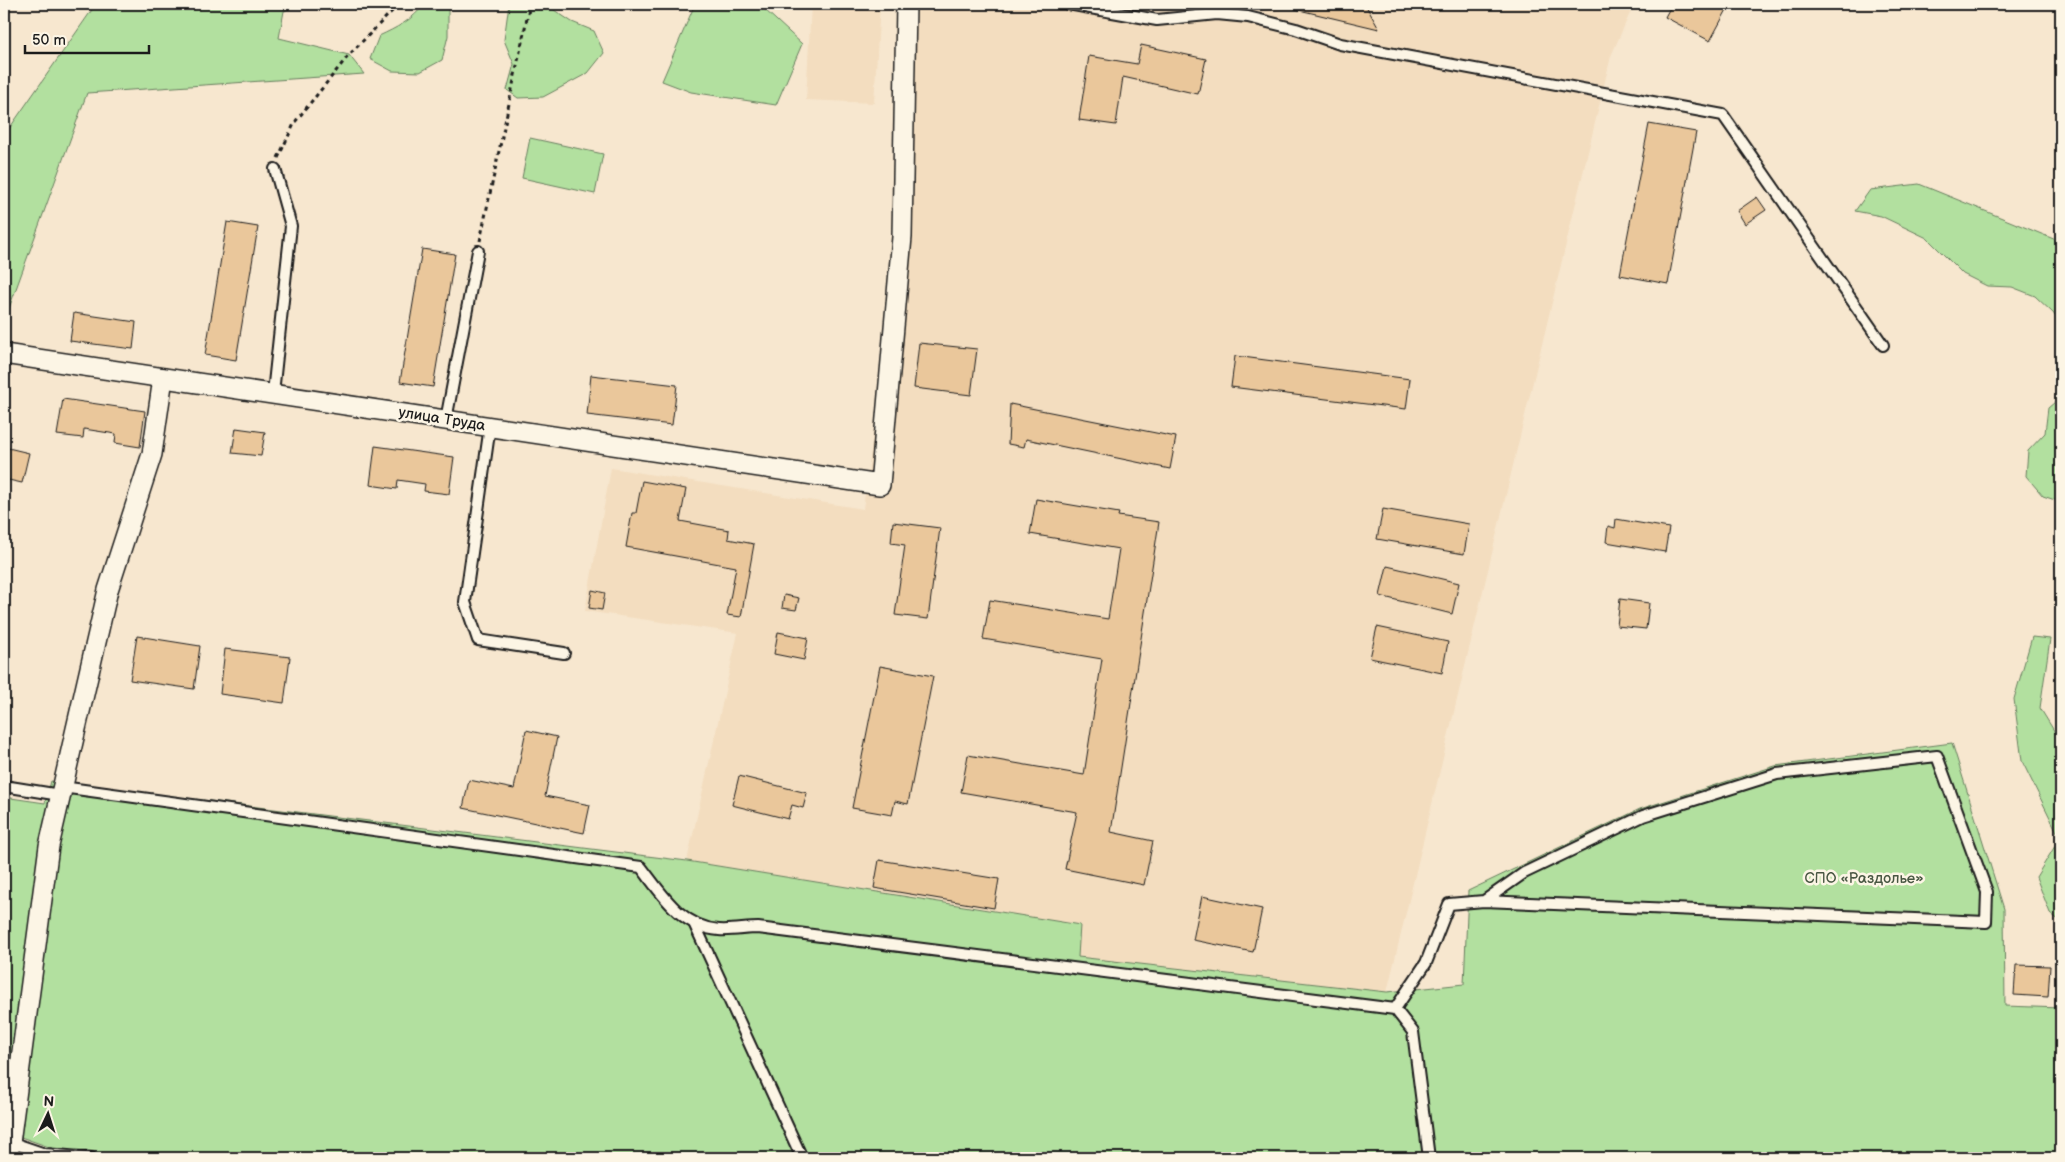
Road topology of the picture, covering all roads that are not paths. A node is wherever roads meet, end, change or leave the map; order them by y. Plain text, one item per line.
1 (906, 4) edge
2 (1068, 4) edge
3 (275, 169) road end
4 (478, 251) road end
5 (1883, 345) dead end
6 (4, 354) edge
7 (163, 378) junction
8 (273, 393) junction
9 (446, 420) junction
10 (490, 426) junction
11 (564, 653) dead end
12 (4, 786) edge
13 (61, 791) junction
14 (1484, 900) junction
15 (694, 924) junction
16 (1395, 1009) junction
17 (8, 1147) edge
18 (91, 1158) edge
19 (802, 1158) edge
20 (1429, 1158) edge

1 - 10 street, улица Труда
2 - 5 lane
3 - 8 lane
4 - 9 lane
6 - 7 street, улица Труда
7 - 8 street, улица Труда
7 - 13 street
8 - 9 street, улица Труда
9 - 10 street, улица Труда
10 - 11 lane
12 - 13 lane
13 - 15 lane
13 - 17 street
14 - 14 lane
14 - 16 lane
15 - 16 lane
15 - 19 lane
16 - 20 lane
17 - 18 lane

